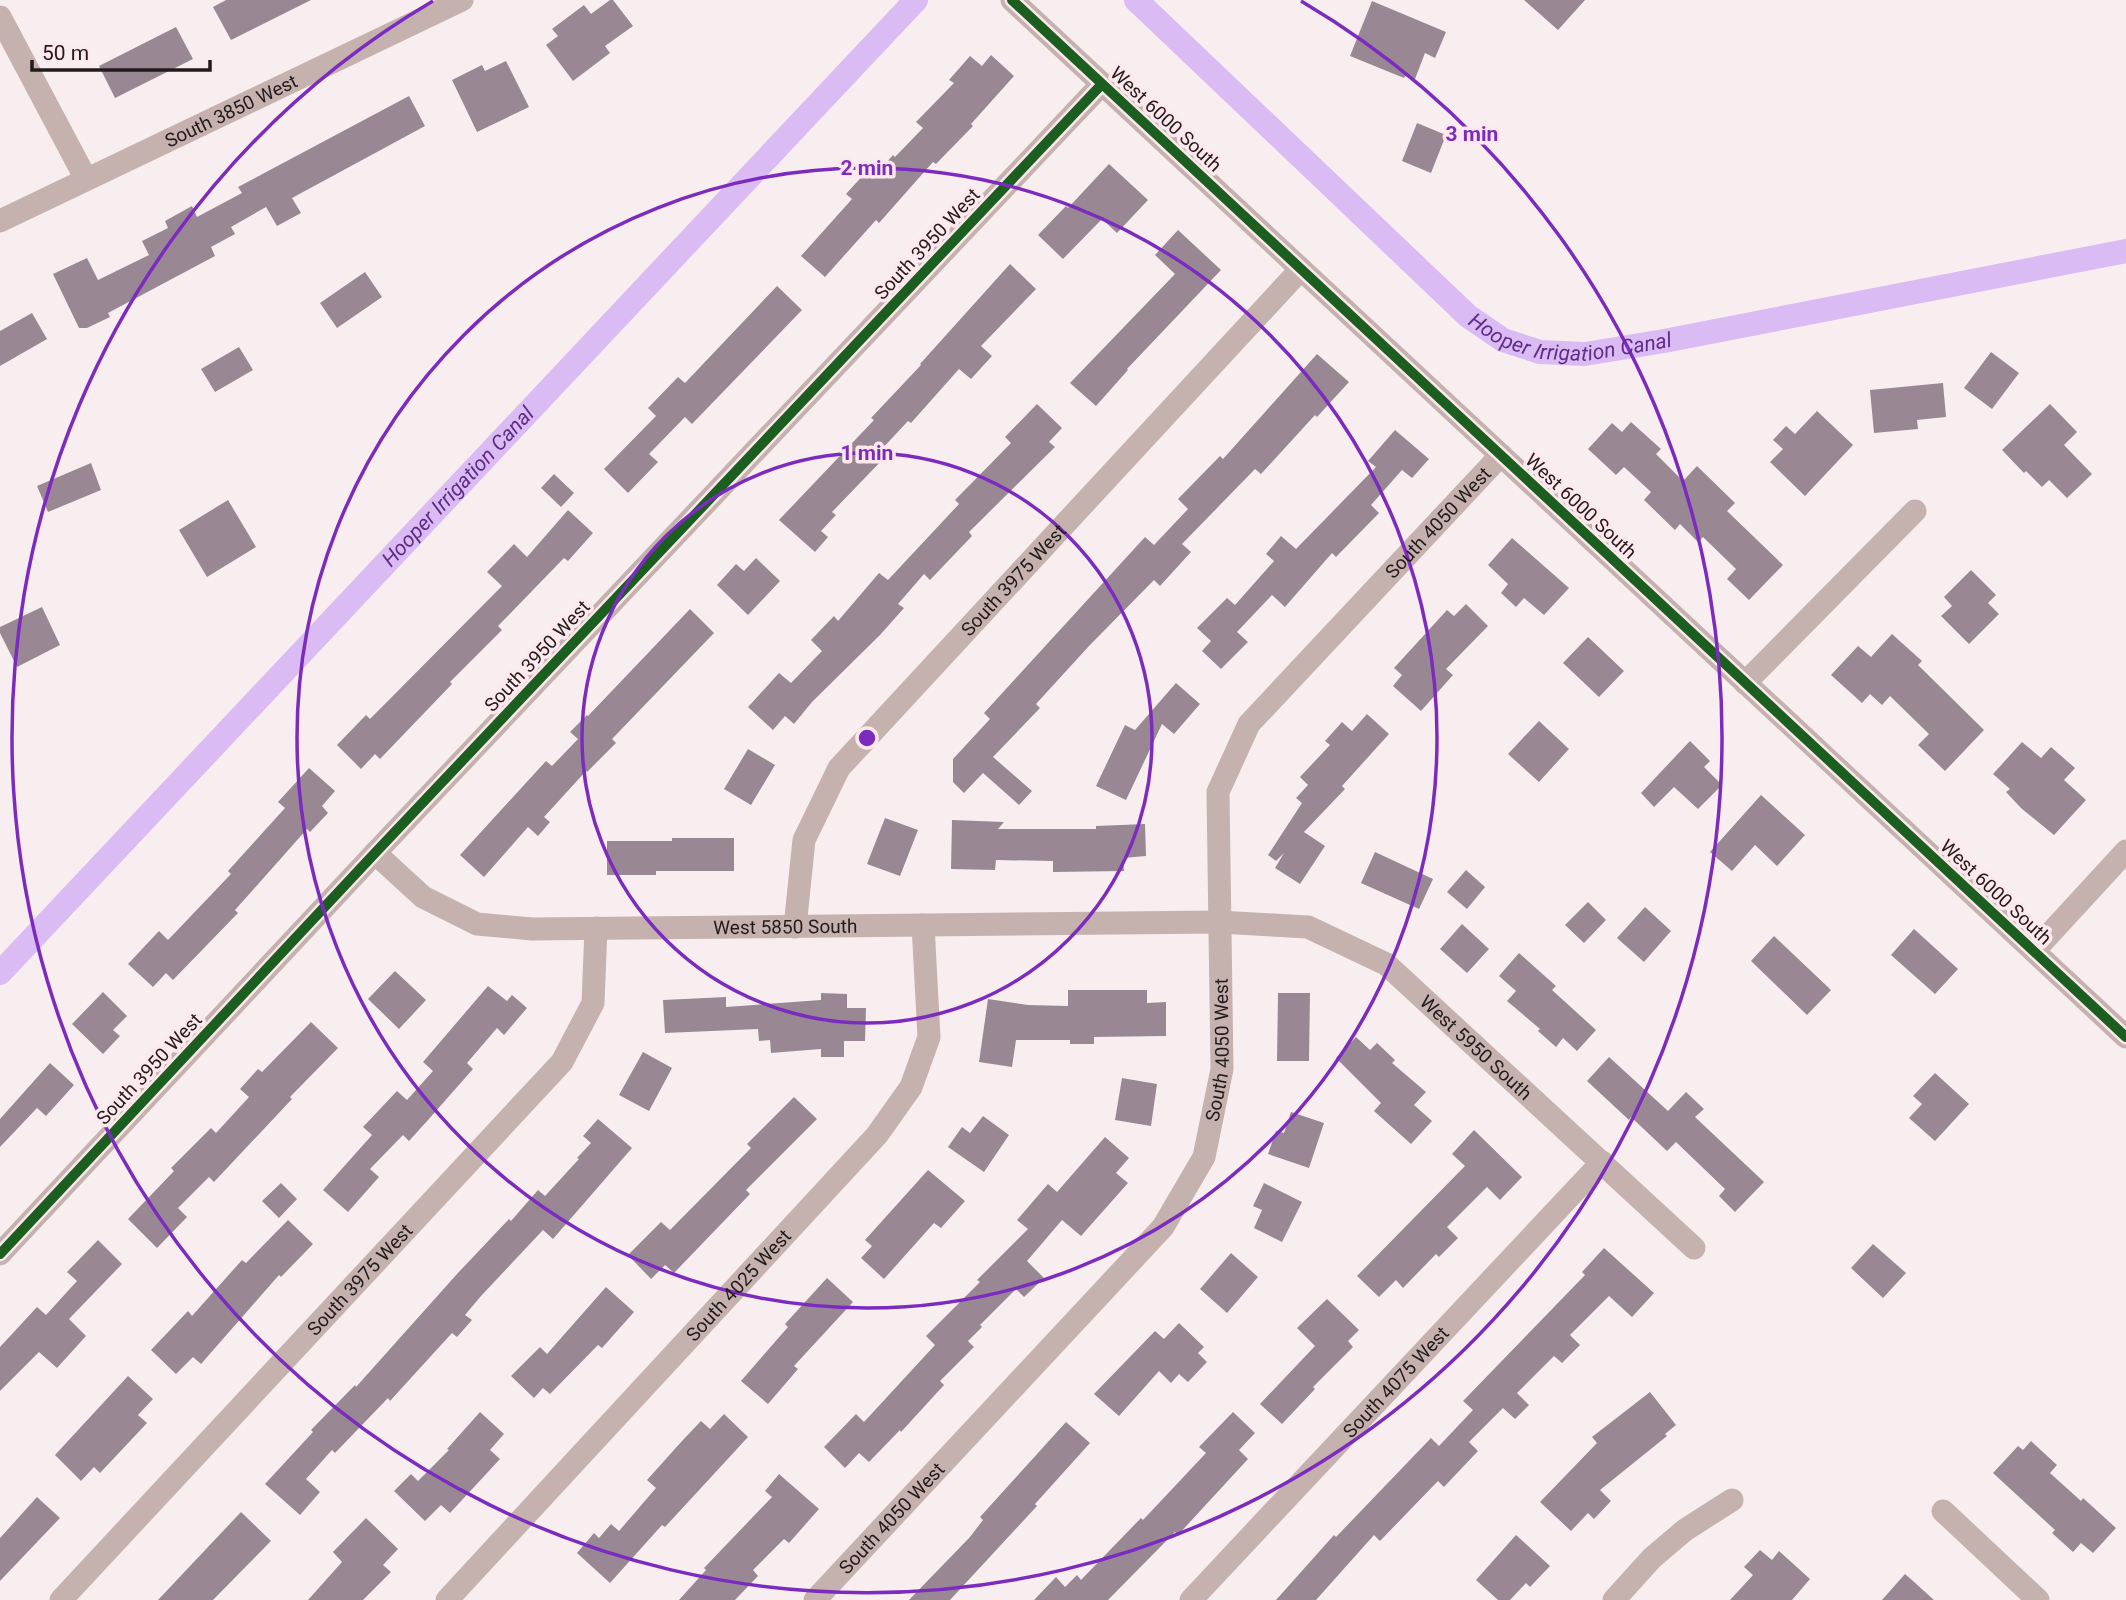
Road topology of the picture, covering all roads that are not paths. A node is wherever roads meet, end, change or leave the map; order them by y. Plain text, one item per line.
1 (462, 0) edge
2 (1012, 0) edge
3 (0, 17) edge
4 (1102, 84) junction
5 (86, 179) junction
6 (0, 221) edge
7 (1301, 269) junction
8 (1501, 454) junction
9 (1915, 511) dead end
10 (1745, 683) junction
11 (2126, 851) edge
12 (375, 853) junction
13 (1219, 922) junction
14 (923, 925) junction
15 (794, 927) junction
16 (596, 928) junction
17 (2034, 951) junction
18 (2126, 1037) edge
19 (1602, 1162) junction
20 (1694, 1248) dead end
21 (0, 1254) edge
22 (1732, 1500) dead end
23 (1943, 1511) dead end
24 (61, 1600) edge
25 (447, 1600) edge
26 (815, 1600) edge
27 (1191, 1600) edge
28 (1614, 1600) edge
29 (2038, 1600) edge

1 - 5 street, South 3850 West
2 - 4 street, West 6000 South
3 - 5 street
4 - 7 street, West 6000 South
4 - 12 street, South 3950 West
5 - 6 street, South 3850 West
7 - 8 street, West 6000 South
7 - 15 street, South 3975 West
8 - 10 street, West 6000 South
8 - 13 street, South 4050 West
9 - 10 street
10 - 17 street, West 6000 South
11 - 17 street
12 - 16 street, West 5850 South
12 - 21 street, South 3950 West
13 - 14 street, West 5850 South
13 - 19 street, West 5950 South
13 - 26 street, South 4050 West
14 - 15 street, West 5850 South
14 - 25 street, South 4025 West
15 - 16 street, West 5850 South
16 - 24 street, South 3975 West
17 - 18 street, West 6000 South
19 - 20 street, West 5950 South
19 - 27 street, South 4075 West
22 - 28 street
23 - 29 street

